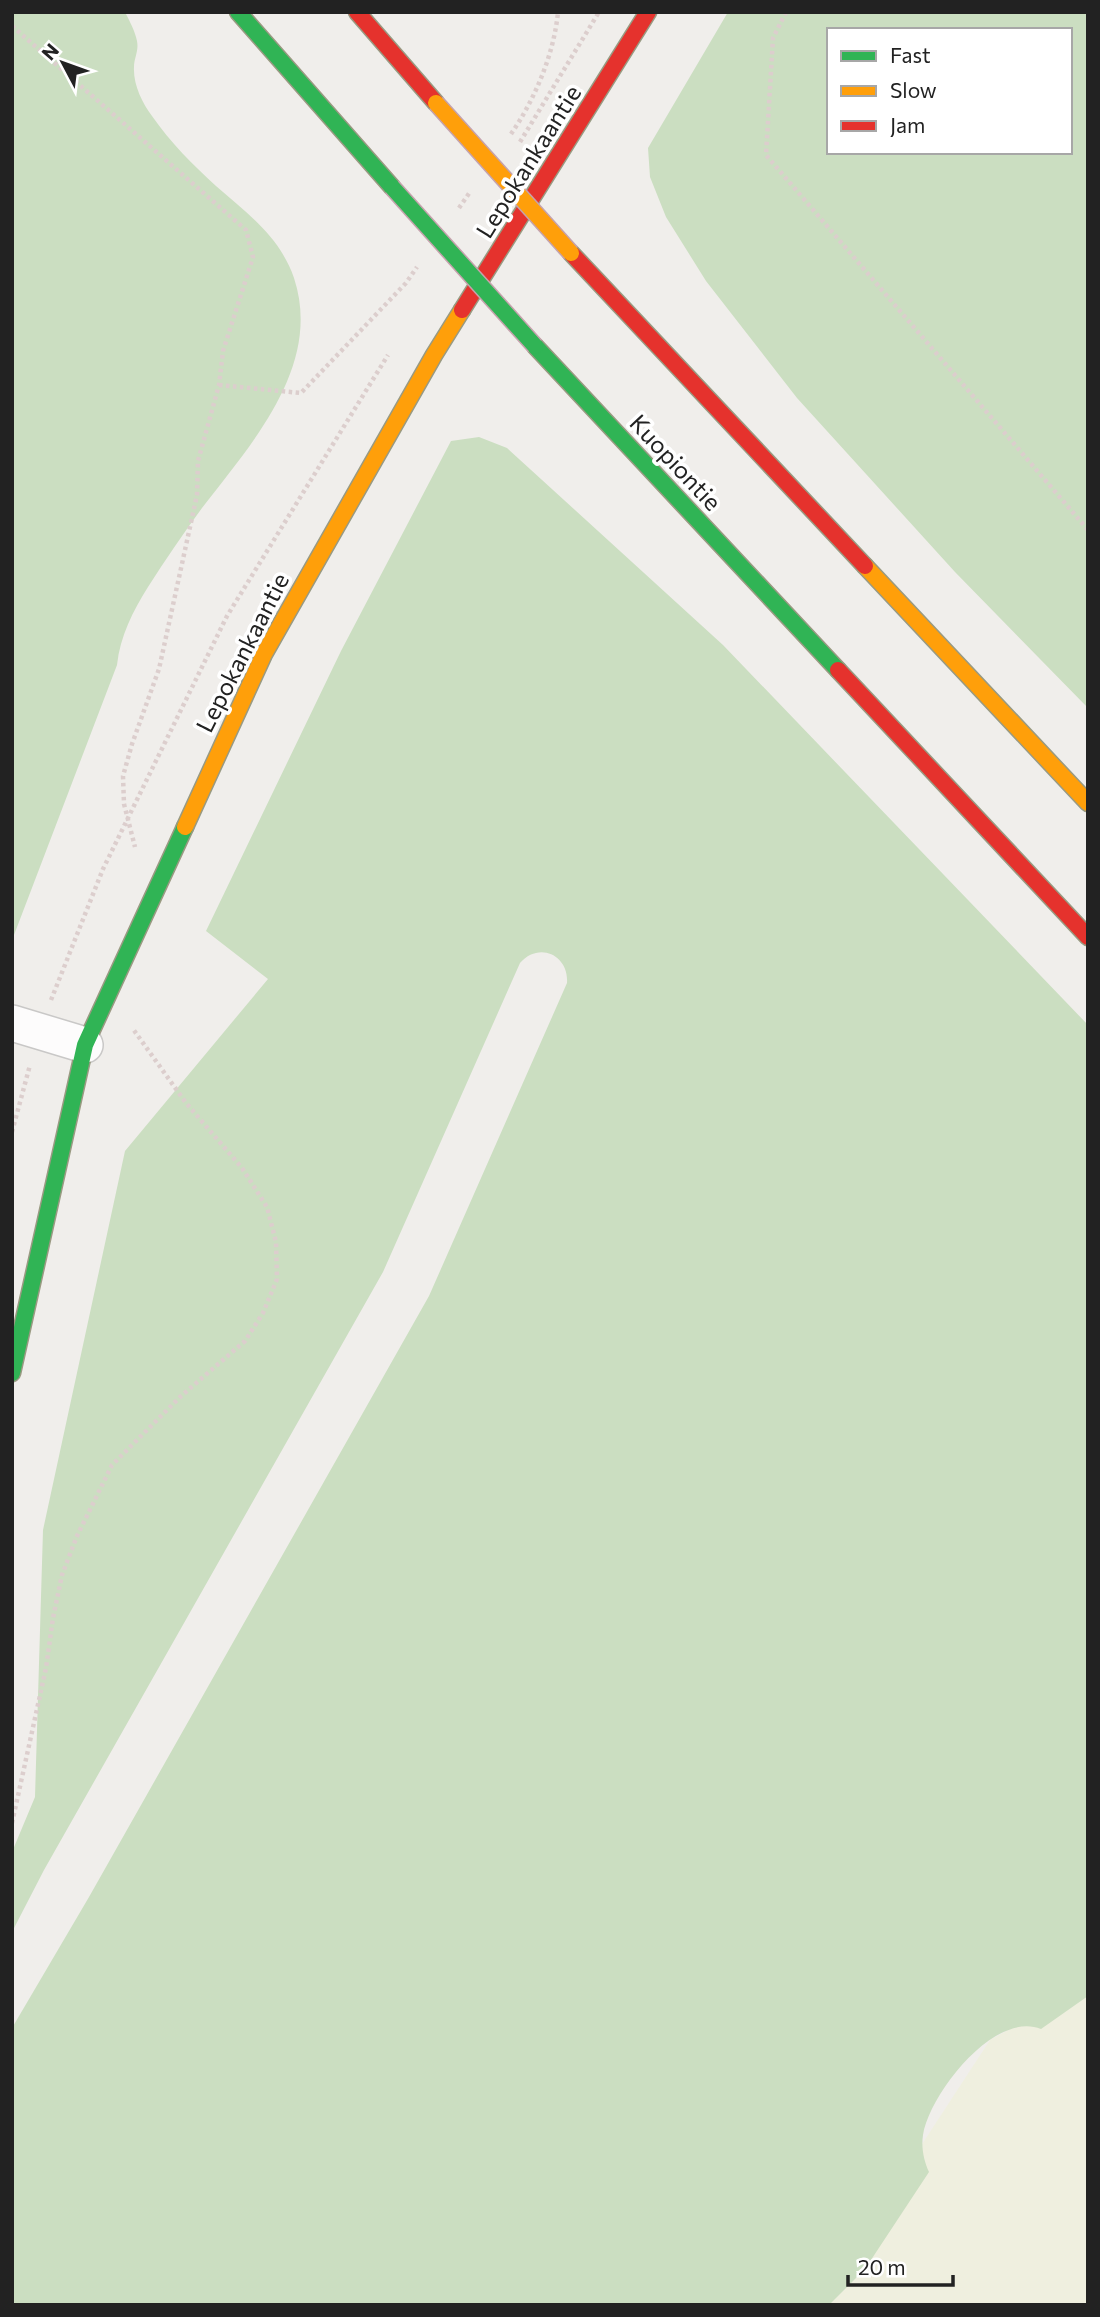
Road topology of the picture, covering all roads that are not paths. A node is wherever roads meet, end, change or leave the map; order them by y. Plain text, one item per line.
1 (238, 12) edge
2 (357, 12) edge
3 (648, 12) edge
4 (1088, 803) edge
5 (1088, 937) edge
6 (12, 1023) edge
7 (85, 1045) junction
8 (12, 1373) edge

1 - 5 main road, Kuopiontie, bridge
2 - 4 main road, bridge
3 - 7 main road, Lepokankaantie
6 - 7 street
7 - 8 main road, Lepokankaantie

